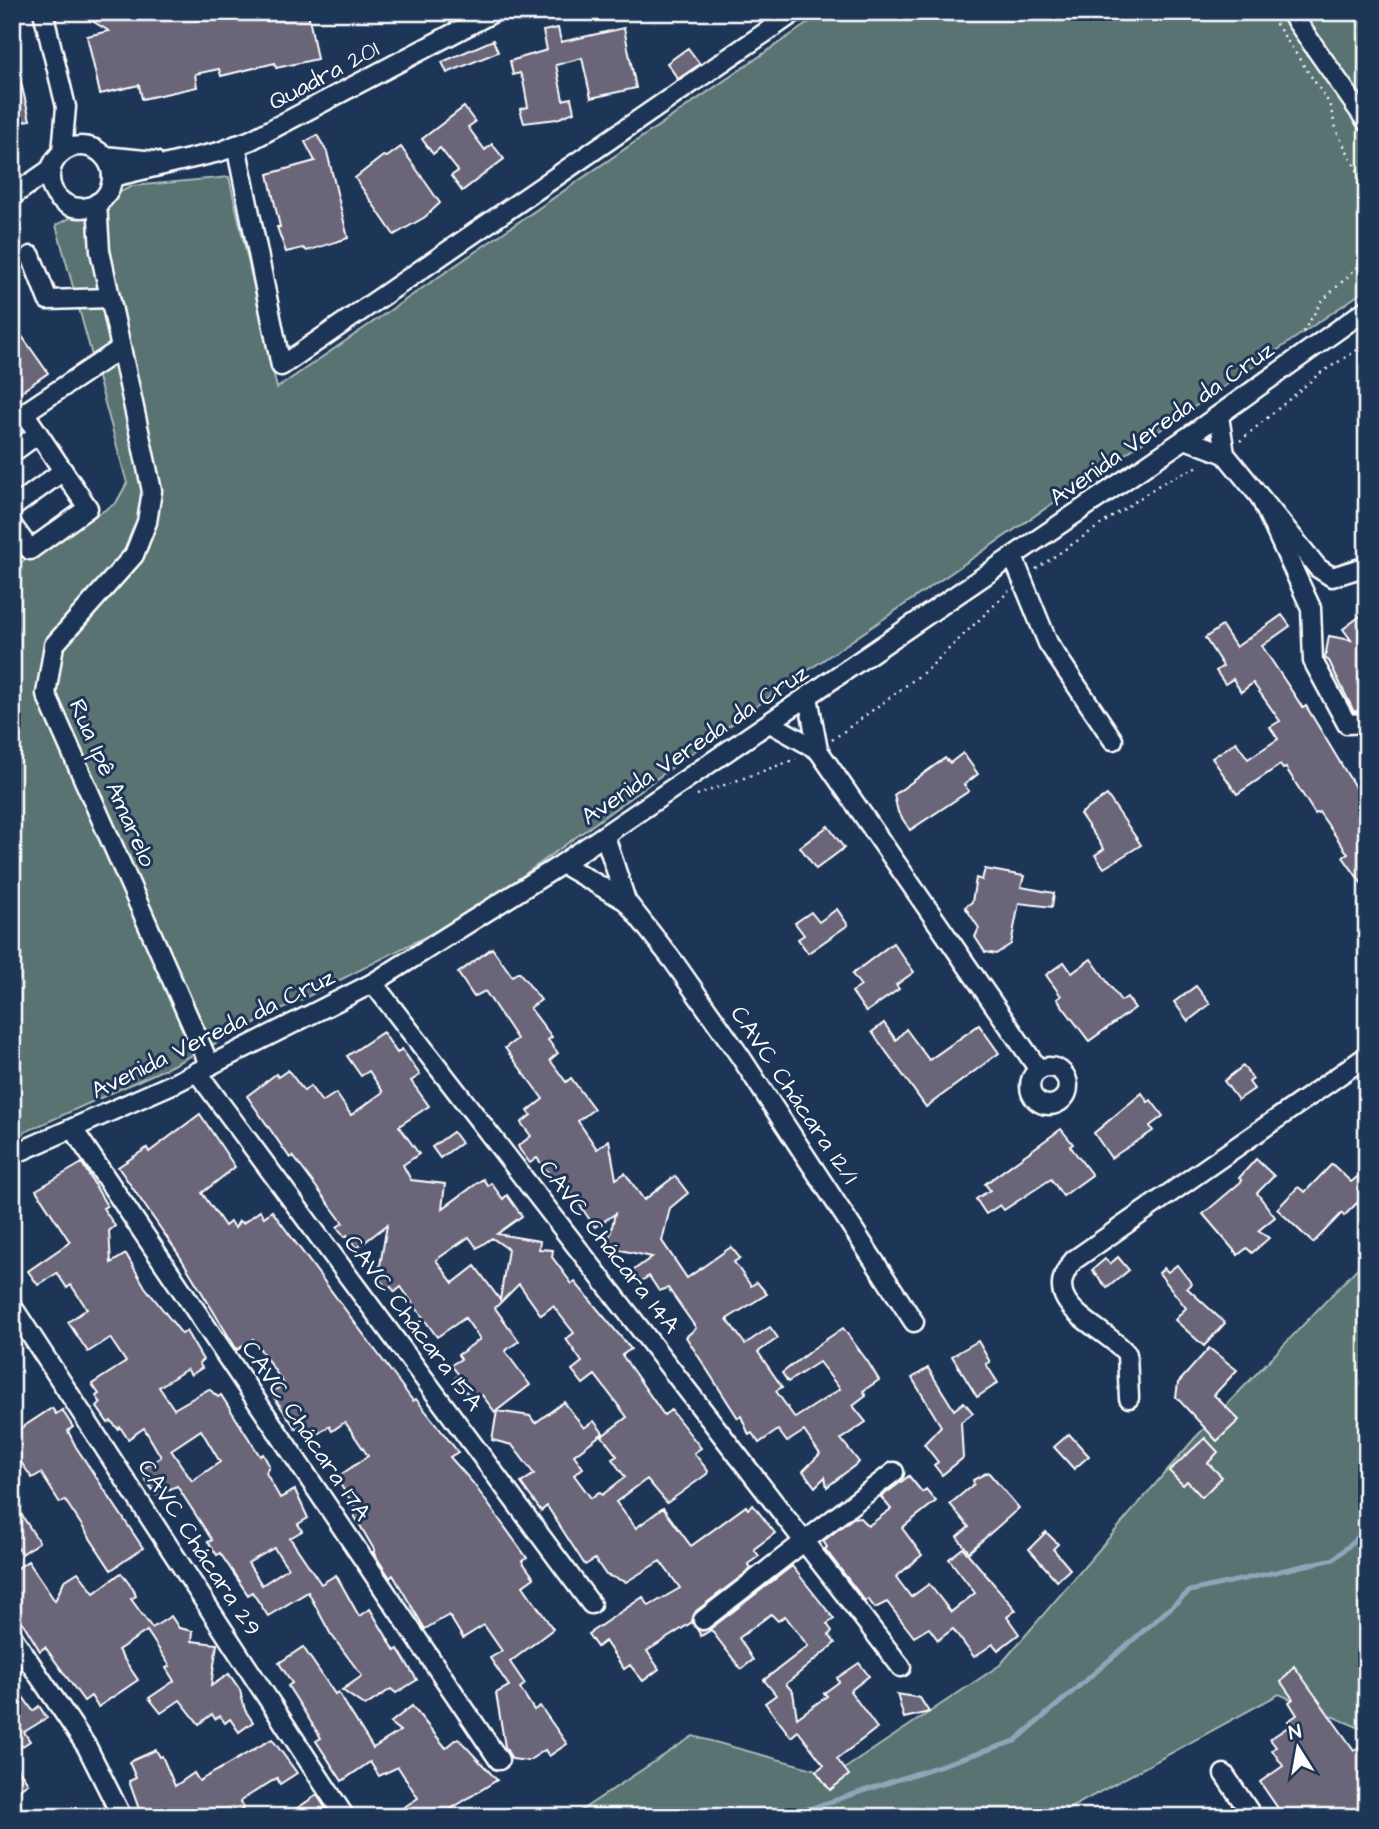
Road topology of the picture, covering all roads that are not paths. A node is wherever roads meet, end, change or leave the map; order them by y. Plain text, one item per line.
1 (43, 12) edge
2 (494, 12) edge
3 (795, 12) edge
4 (1290, 12) edge
5 (66, 107) junction
6 (1367, 122) edge
7 (236, 145) junction
8 (97, 151) junction
9 (62, 152) junction
10 (169, 162) junction
11 (51, 169) junction
12 (112, 177) junction
13 (53, 190) junction
14 (18, 192) edge
15 (97, 203) junction
16 (78, 207) junction
17 (100, 251) junction
18 (31, 256) dead end
19 (109, 298) junction
20 (1367, 301) edge
21 (1367, 309) edge
22 (1340, 328) junction
23 (120, 349) junction
24 (1219, 416) junction
25 (18, 417) edge
26 (38, 434) junction
27 (1185, 439) junction
28 (12, 453) edge
29 (1225, 454) junction
30 (63, 471) junction
31 (1261, 499) junction
32 (12, 508) edge
33 (12, 525) edge
34 (1013, 557) junction
35 (1367, 566) edge
36 (808, 697) junction
37 (770, 723) junction
38 (1367, 723) edge
39 (1113, 740) dead end
40 (818, 750) junction
41 (604, 836) junction
42 (562, 864) junction
43 (626, 901) junction
44 (373, 983) junction
45 (197, 1037) junction
46 (238, 1052) junction
47 (1367, 1056) edge
48 (204, 1069) junction
49 (177, 1082) junction
50 (1061, 1105) dead end
51 (73, 1129) junction
52 (12, 1156) edge
53 (12, 1306) edge
54 (914, 1322) dead end
55 (1129, 1398) dead end
56 (894, 1472) dead end
57 (807, 1542) junction
58 (590, 1604) dead end
59 (703, 1619) dead end
60 (12, 1636) edge
61 (901, 1667) dead end
62 (499, 1760) dead end
63 (1224, 1774) dead end
64 (122, 1817) edge
65 (345, 1817) edge
66 (1253, 1817) edge

1 - 5 street
2 - 7 street, Quadra 201
3 - 7 street
4 - 6 street
5 - 8 street
5 - 9 street
7 - 10 street, Quadra 201
8 - 9 street
8 - 10 street, Quadra 201
8 - 12 street
9 - 11 street
10 - 12 street, Quadra 201
11 - 13 street
11 - 14 street
12 - 15 street
13 - 14 street
13 - 16 street
15 - 16 street
15 - 17 street, Rua Ipê Amarelo
16 - 17 street, Rua Ipê Amarelo
17 - 19 street, Rua Ipê Amarelo
18 - 19 street
19 - 23 street, Rua Ipê Amarelo
20 - 22 street
21 - 22 street, Avenida Vereda da Cruz
22 - 24 street, Avenida Vereda da Cruz
23 - 25 street
23 - 45 street, Rua Ipê Amarelo
24 - 27 street, Avenida Vereda da Cruz
24 - 29 street
25 - 26 street
26 - 28 street
26 - 30 street
27 - 29 street
27 - 34 street, Avenida Vereda da Cruz
29 - 31 street
30 - 32 street
30 - 33 street
31 - 35 street
31 - 38 street
34 - 36 street, Avenida Vereda da Cruz
34 - 39 street
36 - 37 street, Avenida Vereda da Cruz
36 - 40 street
37 - 40 street
37 - 41 street, Avenida Vereda da Cruz
40 - 50 street
41 - 42 street, Avenida Vereda da Cruz
41 - 43 street, CAVC Chácara 12/1
42 - 43 street, CAVC Chácara 12/1
42 - 44 street, Avenida Vereda da Cruz
43 - 54 street, CAVC Chácara 12/1
44 - 46 street, Avenida Vereda da Cruz
44 - 57 street, CAVC Chácara 14A
45 - 46 street
45 - 48 street, Rua Ipê Amarelo
45 - 49 street
46 - 48 street, Avenida Vereda da Cruz
47 - 55 street
48 - 49 street, Avenida Vereda da Cruz
48 - 58 street, CAVC Chácara 15A
49 - 51 street, Avenida Vereda da Cruz
51 - 52 street, Avenida Vereda da Cruz
51 - 62 street, CAVC Chácara 17A
53 - 65 street, CAVC Chácara 29
56 - 57 street
57 - 59 street
57 - 61 street, CAVC Chácara 14A
60 - 64 street
63 - 66 street

